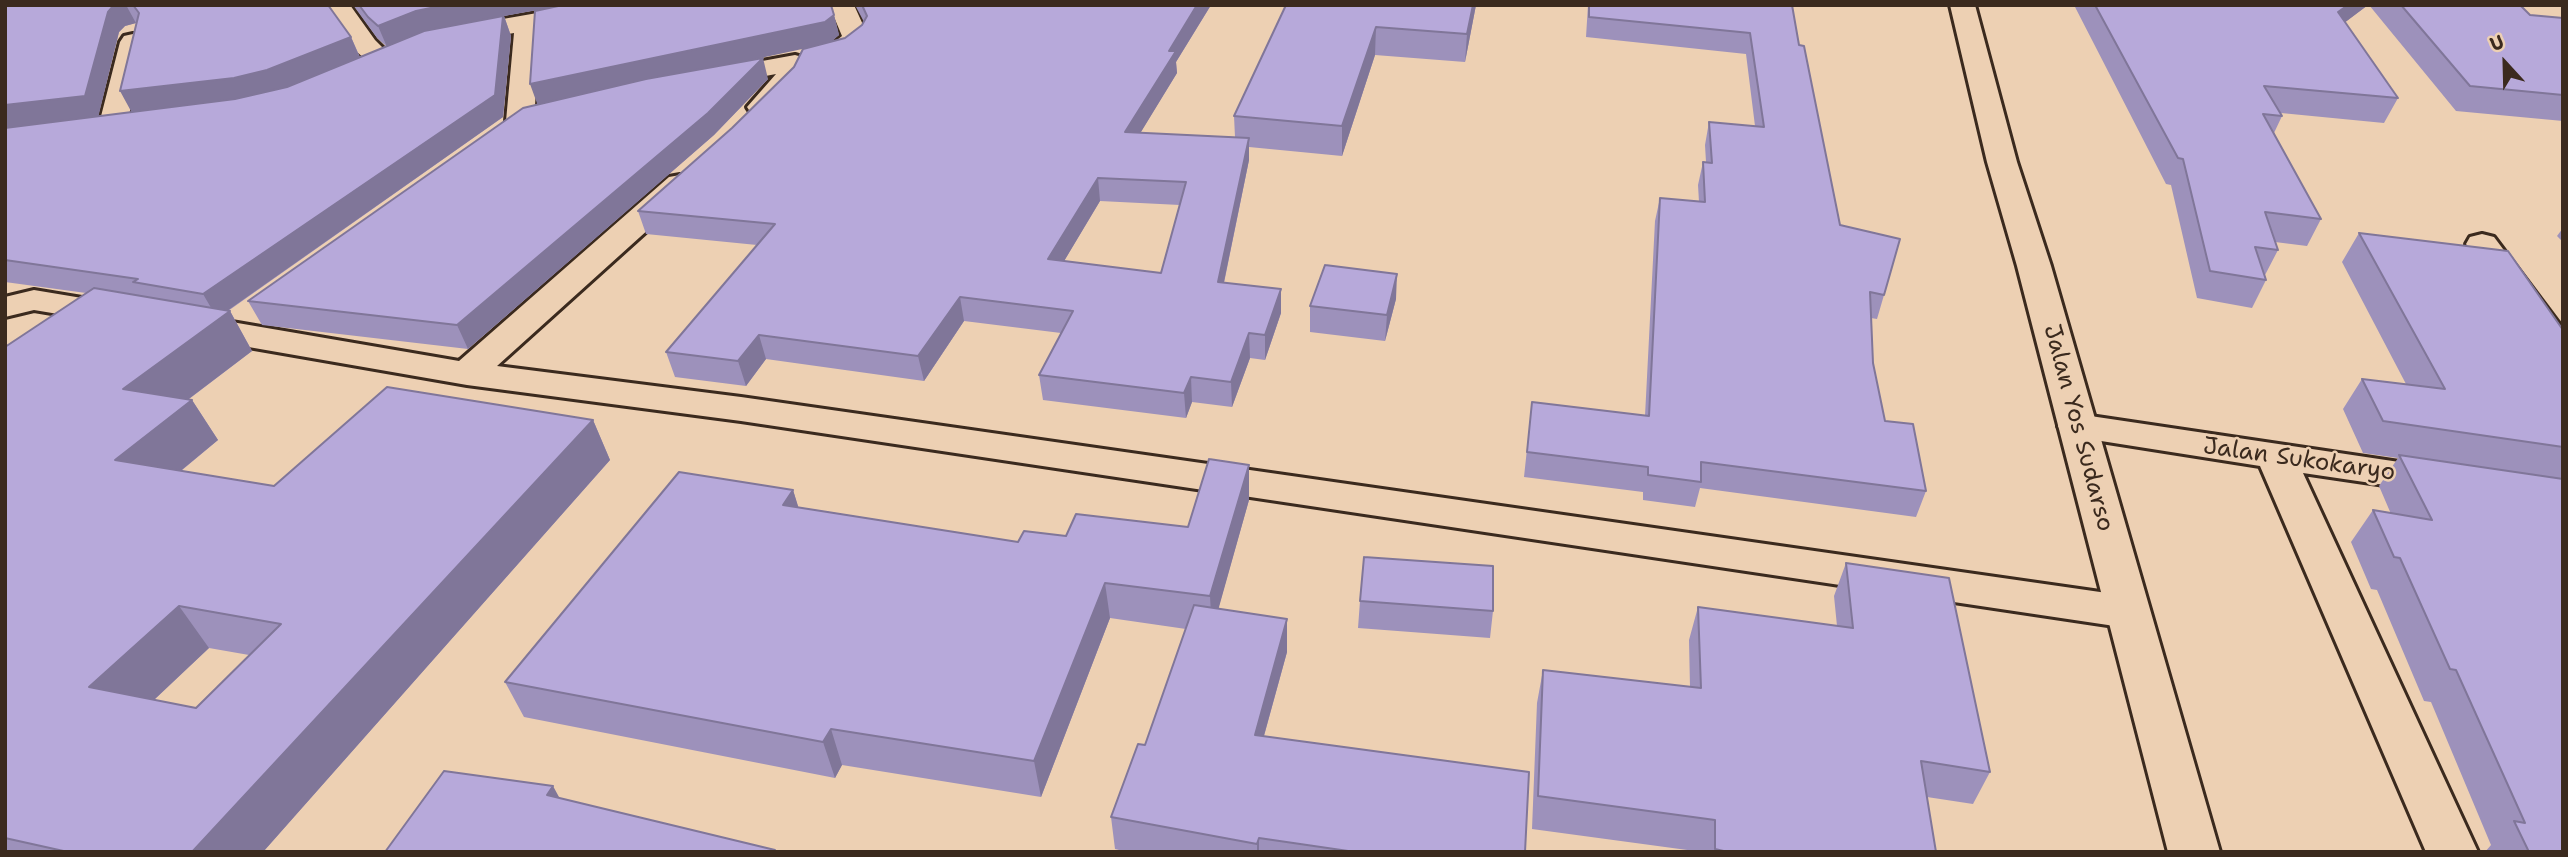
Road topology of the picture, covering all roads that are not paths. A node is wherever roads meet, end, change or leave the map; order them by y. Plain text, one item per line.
1 (337, 5) edge
2 (841, 5) edge
3 (1962, 5) edge
4 (610, 7) edge
5 (528, 22) junction
6 (135, 33) edge
7 (438, 39) edge
8 (795, 63) junction
9 (357, 72) edge
10 (687, 83) edge
11 (520, 124) edge
12 (743, 125) edge
13 (111, 128) edge
14 (705, 162) edge
15 (2482, 244) dead end
16 (15, 299) edge
17 (260, 307) edge
18 (226, 331) junction
19 (2563, 354) edge
20 (467, 374) junction
21 (2077, 426) junction
22 (2276, 457) junction
23 (2481, 486) edge
24 (2128, 612) junction
25 (2194, 852) edge
26 (2452, 852) edge

1 - 9 main road
2 - 8 main road
3 - 21 main road, Jalan Yos Sudarso
4 - 5 main road
5 - 7 main road
5 - 11 main road
6 - 13 main road
8 - 10 main road
8 - 12 main road
14 - 20 main road
15 - 19 main road
16 - 18 main road
17 - 18 main road
18 - 20 main road
20 - 24 main road
21 - 22 main road, Jalan Sukokaryo
21 - 24 main road, Jalan Yos Sudarso
22 - 23 main road, Jalan Sukokaryo
22 - 26 main road
24 - 25 main road, Jalan Yos Sudarso

